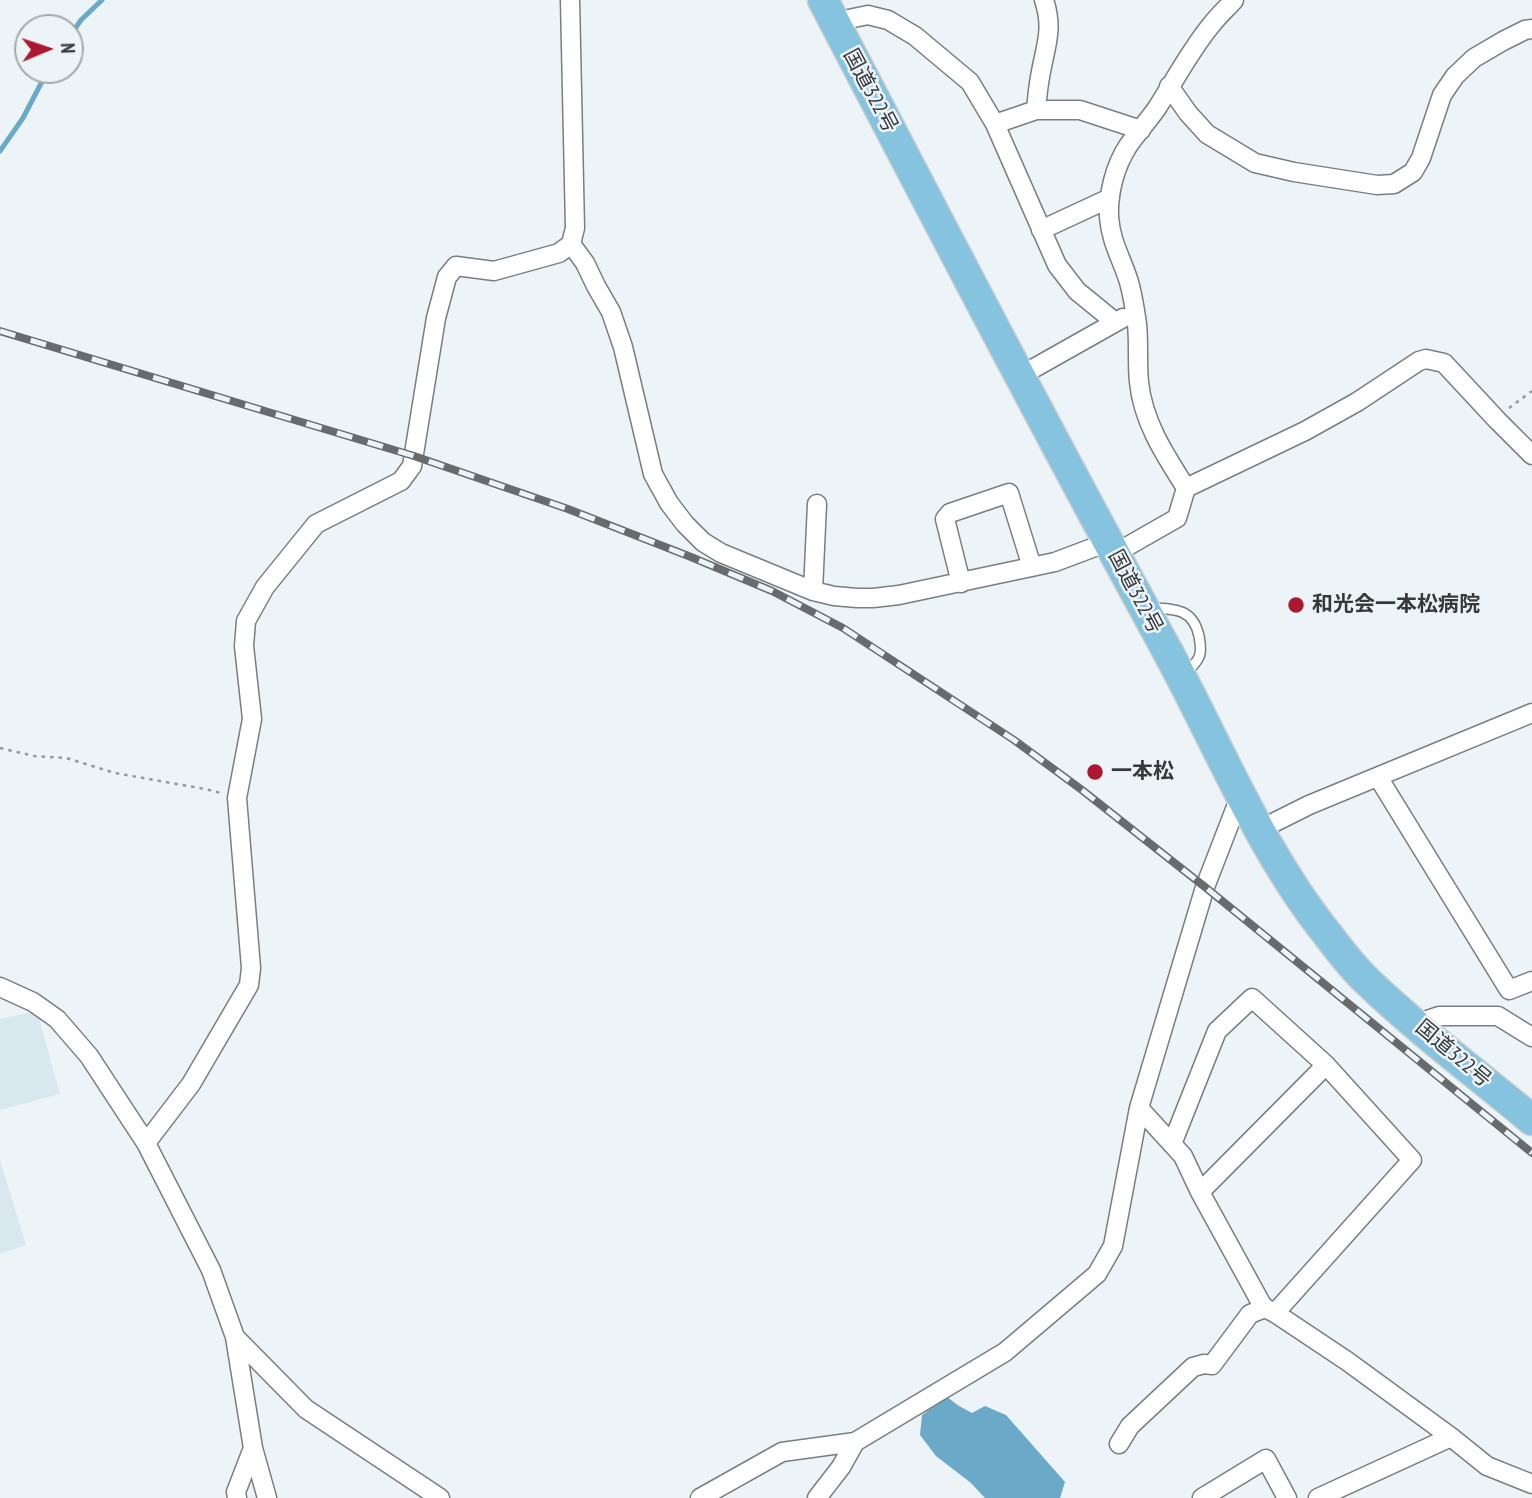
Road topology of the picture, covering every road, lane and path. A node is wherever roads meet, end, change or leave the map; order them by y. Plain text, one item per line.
1 (570, 0) edge
2 (1044, 0) edge
3 (1234, 0) edge
4 (828, 11) edge
5 (1532, 29) edge
6 (1169, 86) junction
7 (1036, 110) junction
8 (995, 124) junction
9 (1141, 130) junction
10 (1110, 198) junction
11 (1041, 230) junction
12 (571, 244) junction
13 (1135, 311) junction
14 (1115, 322) junction
15 (1020, 376) junction
16 (1532, 391) edge
17 (1497, 420) junction
18 (1532, 455) edge
19 (1186, 488) junction
20 (817, 504) dead end
21 (1111, 548) junction
22 (1032, 567) junction
23 (961, 583) junction
24 (813, 592) junction
25 (1532, 713) edge
26 (0, 748) edge
27 (1378, 776) junction
28 (1241, 794) junction
29 (237, 798) junction
30 (1259, 830) junction
31 (1532, 981) edge
32 (0, 987) edge
33 (1416, 1024) junction
34 (1532, 1037) edge
35 (1326, 1065) junction
36 (1139, 1108) junction
37 (1532, 1120) edge
38 (146, 1143) junction
39 (1172, 1144) junction
40 (1200, 1192) junction
41 (1270, 1310) junction
42 (235, 1337) junction
43 (1451, 1437) junction
44 (855, 1442) junction
45 (1119, 1444) dead end
46 (253, 1448) junction
47 (1532, 1484) edge
48 (237, 1498) edge
49 (267, 1498) edge
50 (440, 1498) edge
51 (700, 1498) edge
52 (817, 1498) edge
53 (1202, 1498) edge
54 (1287, 1498) edge
55 (1318, 1498) edge

1 - 12 street
2 - 7 street
3 - 6 street
4 - 8 street
4 - 15 highway, 国道322号
5 - 6 street
6 - 9 street
7 - 8 street
7 - 9 street
8 - 11 street
9 - 10 street
10 - 11 street
10 - 13 street
11 - 14 street
12 - 24 street
12 - 29 street
13 - 14 street
13 - 19 street
14 - 15 street
15 - 21 highway, 国道322号
16 - 17 path
17 - 18 street
17 - 19 street
19 - 21 street
20 - 24 street
21 - 22 street
21 - 28 highway, 国道322号
22 - 23 street
22 - 23 street
23 - 24 street
25 - 27 street
26 - 29 path
27 - 30 street
27 - 31 street
28 - 30 highway, 国道322号
28 - 36 street
29 - 38 street
30 - 33 highway, 国道322号
32 - 38 street
33 - 34 street
33 - 37 highway, 国道322号
35 - 39 street
35 - 40 street
35 - 41 street
36 - 39 street
36 - 44 street
38 - 42 street
39 - 40 street
40 - 41 street
41 - 43 street
41 - 45 street
42 - 46 street
42 - 50 street
43 - 47 street
43 - 55 street
44 - 51 street
44 - 52 street
46 - 48 street
46 - 49 street
53 - 54 street

